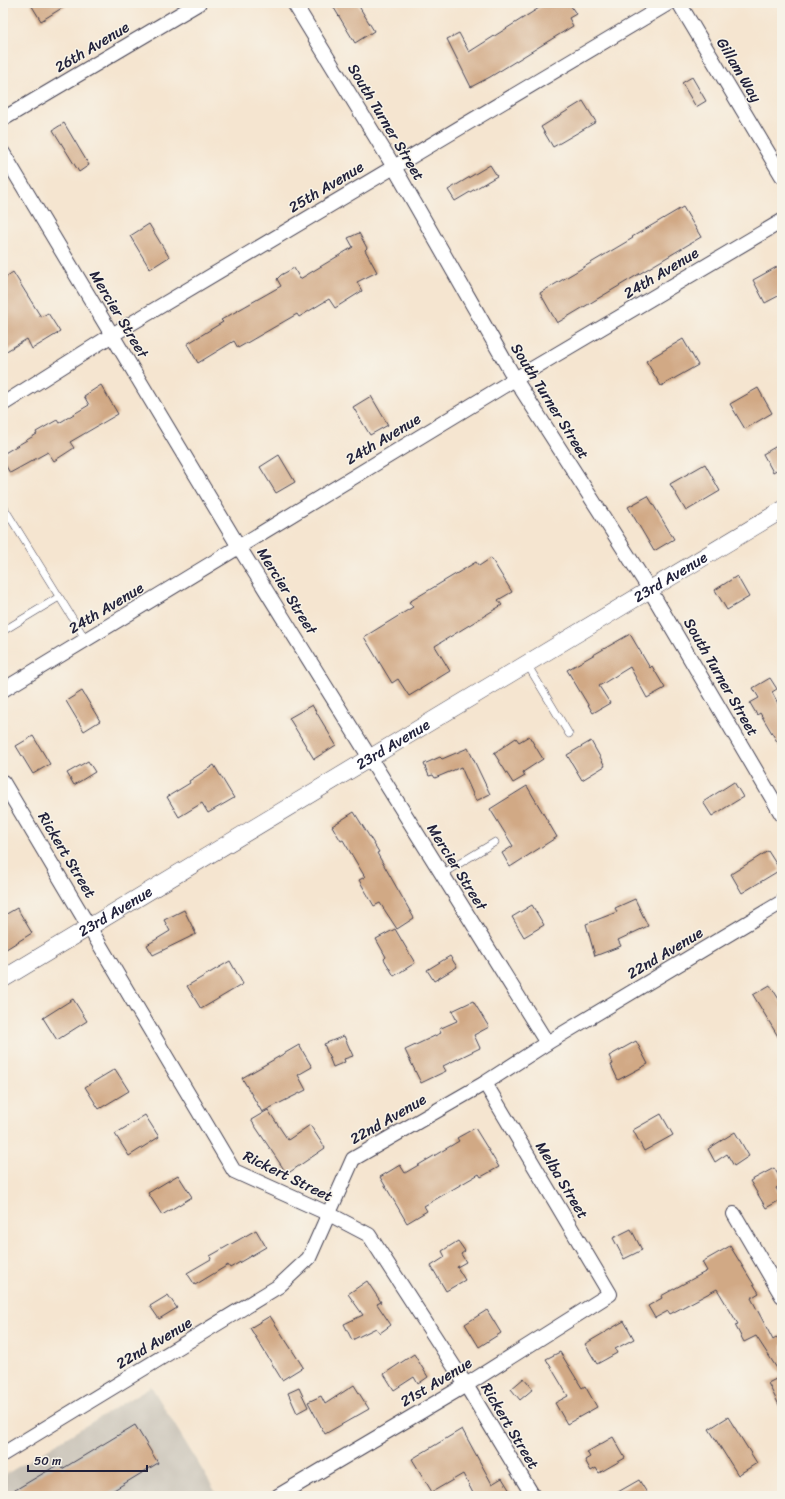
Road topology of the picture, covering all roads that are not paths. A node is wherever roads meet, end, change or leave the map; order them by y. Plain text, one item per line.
1 (199, 3) edge
2 (294, 3) edge
3 (669, 3) edge
4 (679, 3) edge
5 (3, 120) edge
6 (3, 153) edge
7 (394, 167) junction
8 (782, 176) edge
9 (782, 221) edge
10 (112, 336) junction
11 (515, 379) junction
12 (3, 404) edge
13 (3, 506) edge
14 (782, 510) edge
15 (239, 547) junction
16 (650, 590) junction
17 (59, 597) junction
18 (3, 631) edge
19 (86, 640) junction
20 (527, 664) junction
21 (3, 690) edge
22 (569, 734) dead end
23 (370, 758) junction
24 (3, 782) edge
25 (782, 815) edge
26 (495, 842) dead end
27 (442, 874) junction
28 (781, 906) edge
29 (91, 927) junction
30 (3, 979) edge
31 (547, 1043) junction
32 (485, 1083) junction
33 (329, 1214) junction
34 (734, 1214) dead end
35 (610, 1294) joint
36 (782, 1296) edge
37 (466, 1385) junction
38 (3, 1454) edge
39 (278, 1496) edge
40 (533, 1496) edge

1 - 5 street, 26th Avenue
2 - 7 street, South Turner Street
3 - 7 street, 25th Avenue
4 - 8 street, Gillam Way
6 - 10 street, Mercier Street
7 - 10 street, 25th Avenue
7 - 11 street, South Turner Street
9 - 11 street, 24th Avenue
10 - 12 street, 25th Avenue
10 - 15 street, Mercier Street
11 - 15 street, 24th Avenue
11 - 16 street, South Turner Street
13 - 17 lane
14 - 16 street, 23rd Avenue
15 - 19 street, 24th Avenue
15 - 23 street, Mercier Street
16 - 20 street, 23rd Avenue
16 - 25 street, South Turner Street
17 - 18 lane
17 - 19 lane
19 - 21 street, 24th Avenue
20 - 22 lane
20 - 23 street, 23rd Avenue
23 - 27 street, Mercier Street
23 - 29 street, 23rd Avenue
24 - 29 street, Rickert Street
26 - 27 lane
27 - 31 street, Mercier Street
28 - 31 street, 22nd Avenue
29 - 30 street, 23rd Avenue
29 - 33 street, Rickert Street
31 - 32 street, 22nd Avenue
32 - 33 street, 22nd Avenue
32 - 35 street, Melba Street
33 - 37 street, Rickert Street
33 - 38 street, 22nd Avenue
34 - 36 street
35 - 37 street, 21st Avenue
37 - 39 street, 21st Avenue
37 - 40 street, Rickert Street

